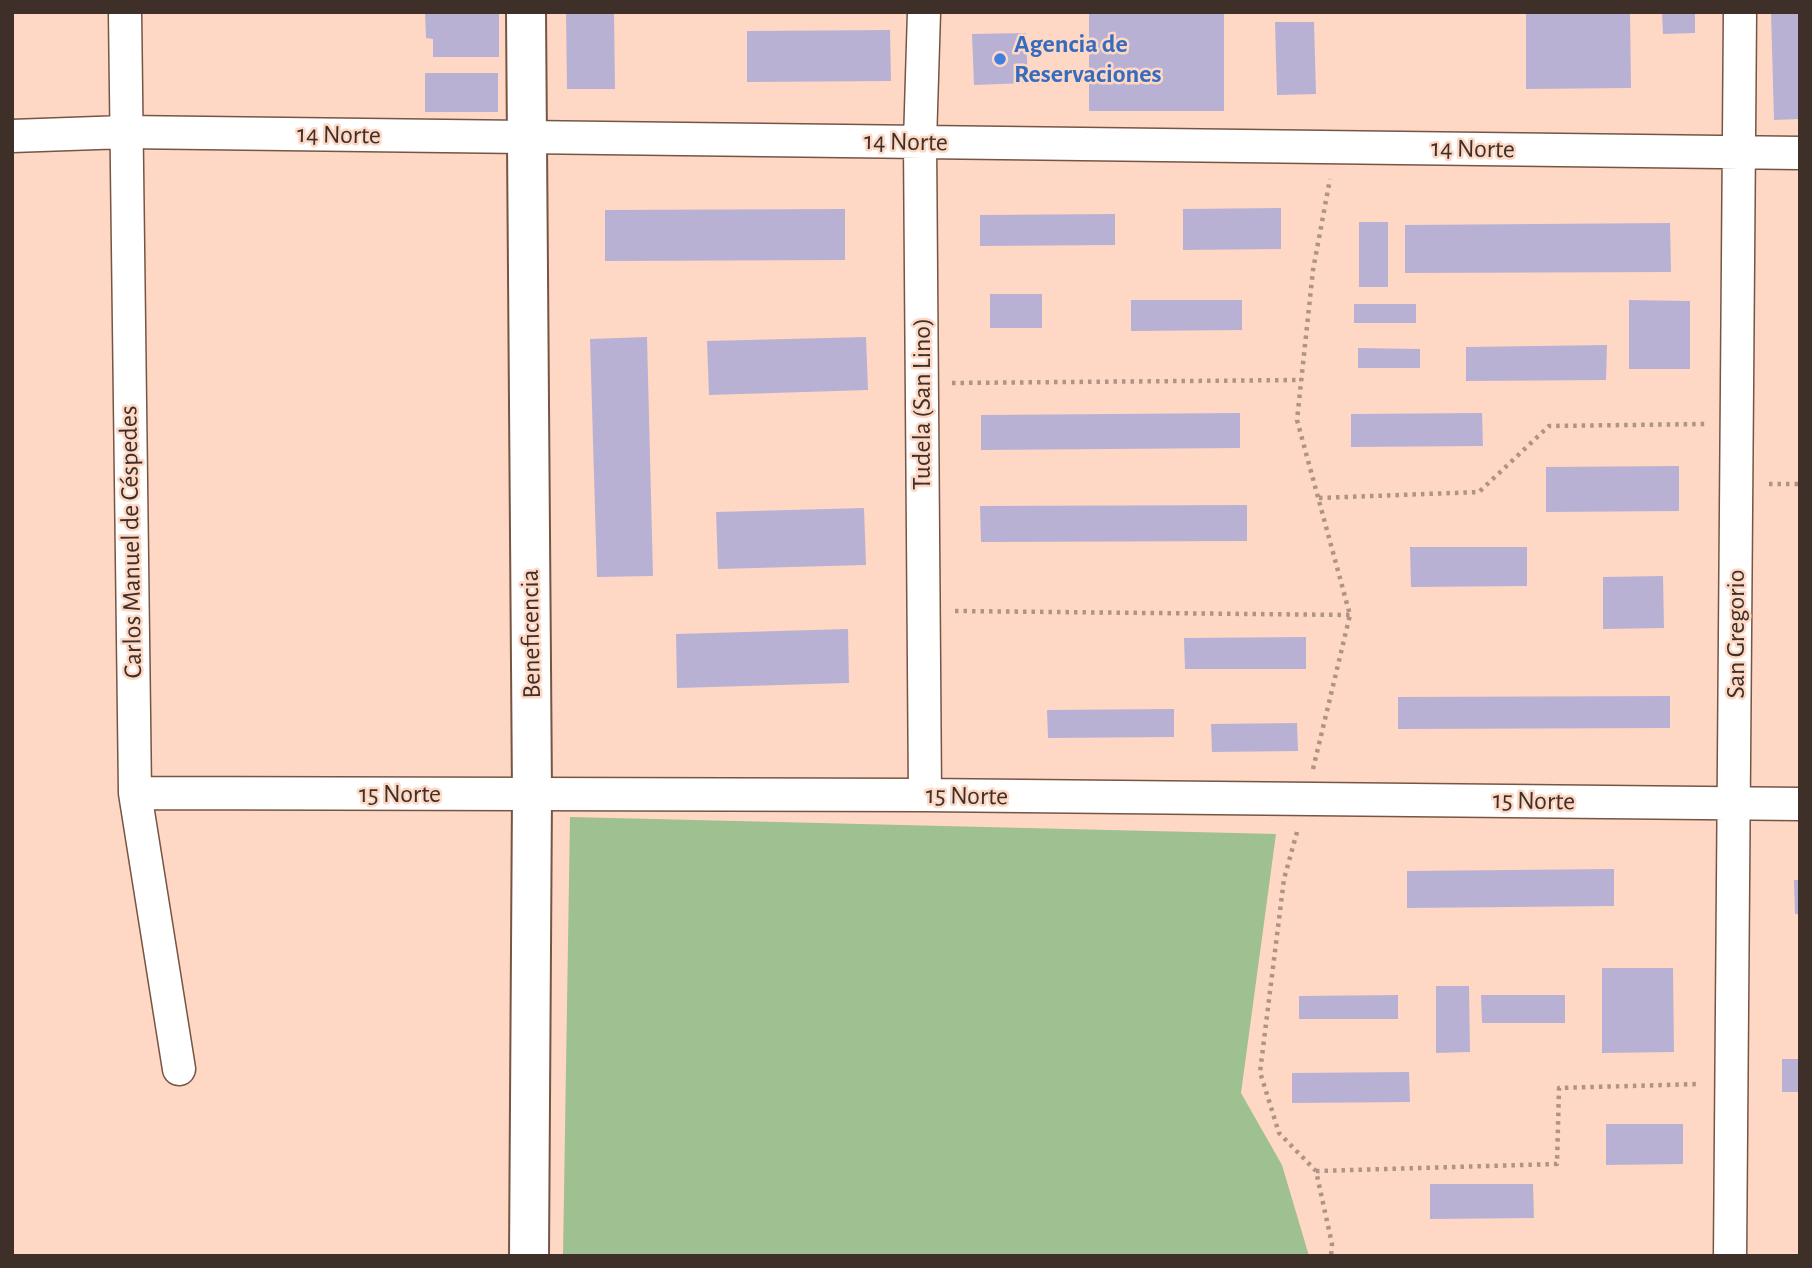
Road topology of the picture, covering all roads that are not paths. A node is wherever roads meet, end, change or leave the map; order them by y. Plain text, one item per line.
1 (125, 12) edge
2 (526, 12) edge
3 (923, 12) edge
4 (1740, 12) edge
5 (125, 132) junction
6 (12, 136) edge
7 (526, 139) junction
8 (920, 142) junction
9 (1739, 152) junction
10 (1800, 153) edge
11 (135, 793) junction
12 (532, 794) junction
13 (925, 795) junction
14 (1735, 803) junction
15 (1800, 804) edge
16 (179, 1069) dead end
17 (530, 1256) edge
18 (1730, 1256) edge

1 - 5 street, Carlos Manuel de Céspedes
2 - 7 main road, Beneficencia
3 - 8 street, Tudela (San Lino)
4 - 9 street, San Gregorio
5 - 6 street, 14 Norte
5 - 7 street, 14 Norte
5 - 11 street, Carlos Manuel de Céspedes
7 - 8 street, 14 Norte
7 - 12 main road, Beneficencia
8 - 9 street, 14 Norte
8 - 13 street, Tudela (San Lino)
9 - 10 street, 14 Norte
9 - 14 street, San Gregorio
11 - 12 street, 15 Norte
11 - 16 street, Carlos Manuel de Céspedes
12 - 13 street, 15 Norte
12 - 17 main road, Beneficencia
13 - 14 street, 15 Norte
14 - 15 street, 15 Norte
14 - 18 street, San Gregorio

